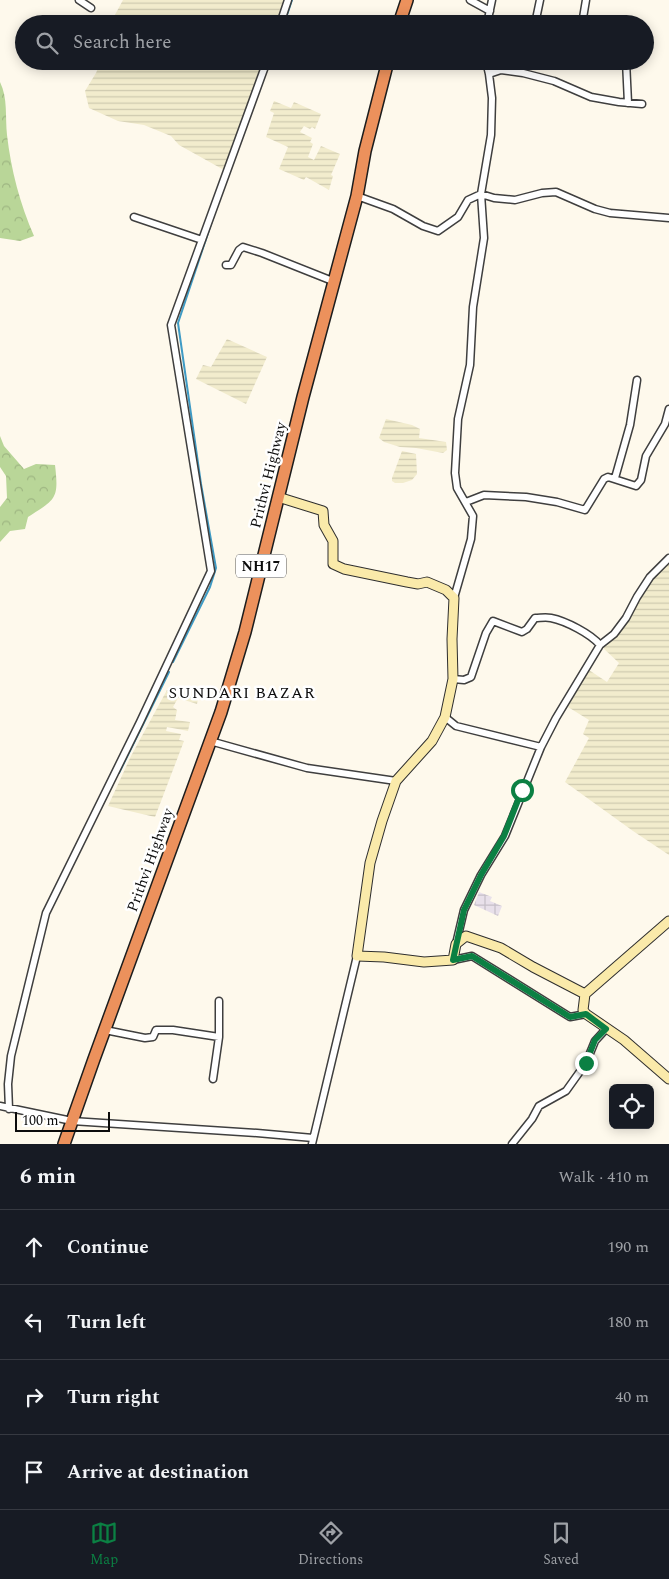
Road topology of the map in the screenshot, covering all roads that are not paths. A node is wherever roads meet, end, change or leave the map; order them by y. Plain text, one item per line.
1 (79, 0) edge
2 (288, 0) edge
3 (407, 0) edge
4 (470, 0) edge
5 (492, 0) edge
6 (540, 0) edge
7 (586, 0) edge
8 (92, 8) dead end
9 (490, 11) junction
10 (283, 15) edge
11 (402, 15) edge
12 (489, 15) edge
13 (536, 15) edge
14 (584, 15) edge
15 (264, 70) edge
16 (386, 70) edge
17 (488, 70) edge
18 (626, 70) edge
19 (489, 74) junction
20 (628, 103) junction
21 (642, 104) dead end
22 (481, 194) junction
23 (357, 196) junction
24 (134, 217) dead end
25 (669, 218) edge
26 (202, 240) junction
27 (226, 265) dead end
28 (335, 282) junction
29 (637, 380) dead end
30 (669, 409) edge
31 (615, 478) junction
32 (278, 496) junction
33 (466, 502) junction
34 (669, 558) edge
35 (454, 598) junction
36 (600, 645) junction
37 (452, 679) junction
38 (445, 717) junction
39 (210, 741) junction
40 (541, 748) junction
41 (396, 781) junction
42 (669, 921) edge
43 (456, 944) junction
44 (357, 956) junction
45 (453, 960) junction
46 (586, 994) junction
47 (219, 1001) dead end
48 (586, 1014) junction
49 (606, 1029) junction
50 (105, 1030) junction
51 (219, 1038) junction
52 (669, 1079) edge
53 (213, 1080) dead end
54 (0, 1106) edge
55 (9, 1109) junction
56 (72, 1121) junction
57 (313, 1141) edge
58 (64, 1144) edge
59 (512, 1144) edge

1 - 8 street
2 - 10 street
3 - 11 highway
4 - 9 street
5 - 9 street
6 - 13 street
7 - 14 street
9 - 12 street
15 - 26 street
16 - 23 highway, Prithvi Highway / NH17
17 - 19 street
18 - 20 street
19 - 20 street
19 - 22 street
20 - 21 street
22 - 23 street
22 - 25 street
22 - 33 street
23 - 28 highway, Prithvi Highway / NH17
24 - 26 street
26 - 55 street
27 - 28 street
28 - 32 highway, Prithvi Highway / NH17
29 - 31 street
30 - 31 street
31 - 33 street
32 - 35 main road
32 - 39 highway, Prithvi Highway / NH17
33 - 35 street
34 - 36 street
35 - 37 main road
36 - 37 street
36 - 40 street
37 - 38 main road
38 - 40 street
38 - 41 main road
39 - 41 street
39 - 50 highway, Prithvi Highway / NH17
40 - 43 street
41 - 44 main road
42 - 46 main road
43 - 45 main road
43 - 46 main road
44 - 45 main road
44 - 57 street
45 - 48 street
46 - 48 main road
47 - 51 street
48 - 49 main road
49 - 52 main road
49 - 59 street
50 - 51 street
50 - 56 highway, Prithvi Highway / NH17
51 - 53 street
54 - 55 street
55 - 56 street
56 - 57 street
56 - 58 highway, Prithvi Highway / NH17

